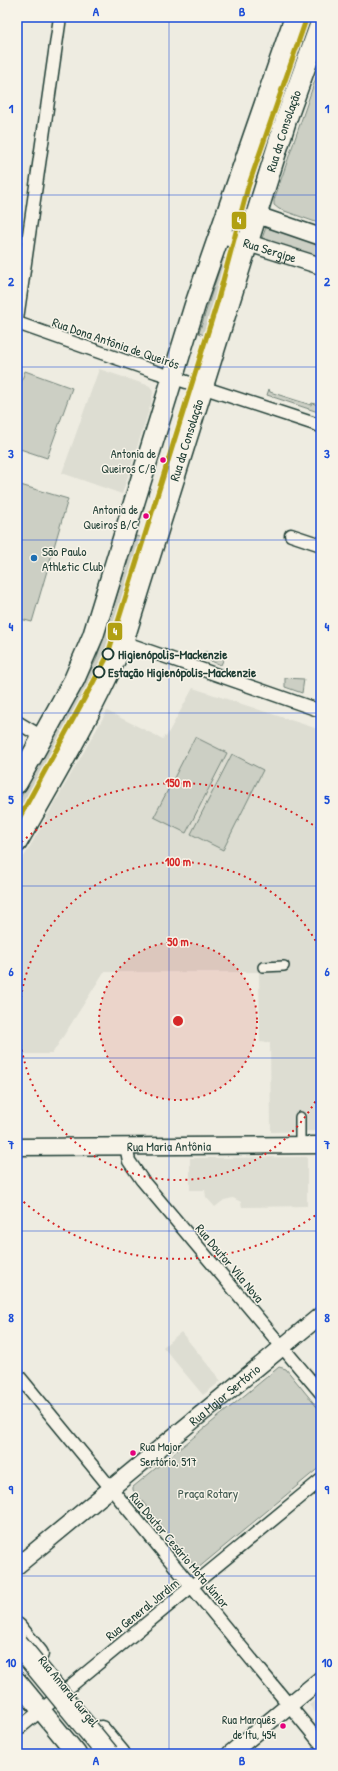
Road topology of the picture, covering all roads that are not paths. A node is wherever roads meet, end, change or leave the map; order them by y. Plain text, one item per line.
1 (60, 17) edge
2 (294, 17) edge
3 (321, 23) edge
4 (257, 215) junction
5 (218, 235) junction
6 (319, 236) edge
7 (248, 243) junction
8 (321, 252) edge
9 (321, 266) edge
10 (17, 318) edge
11 (17, 323) edge
12 (173, 378) junction
13 (203, 387) junction
14 (321, 426) edge
15 (291, 535) dead end
16 (321, 545) edge
17 (123, 642) junction
18 (321, 711) edge
19 (17, 722) edge
20 (42, 737) junction
21 (17, 783) edge
22 (17, 842) edge
23 (284, 966) dead end
24 (263, 967) dead end
25 (300, 1116) dead end
26 (300, 1138) dead end
27 (321, 1145) edge
28 (17, 1146) edge
29 (126, 1146) junction
30 (321, 1315) edge
31 (282, 1347) junction
32 (18, 1378) edge
33 (321, 1393) edge
34 (321, 1480) edge
35 (110, 1488) junction
36 (17, 1566) edge
37 (192, 1586) junction
38 (17, 1627) edge
39 (17, 1643) edge
40 (17, 1664) edge
41 (321, 1679) edge
42 (17, 1681) edge
43 (67, 1688) junction
44 (290, 1705) junction
45 (41, 1710) junction
46 (17, 1730) edge
47 (321, 1744) edge
48 (77, 1754) edge
49 (90, 1754) edge
50 (108, 1754) edge
51 (121, 1754) edge
52 (230, 1754) edge

1 - 10 street
2 - 5 main road, Rua da Consolação
3 - 4 main road, Rua da Consolação
4 - 6 street
4 - 7 main road, Rua da Consolação
5 - 7 street, Rua Sergipe
5 - 12 main road, Rua da Consolação
6 - 8 street
7 - 9 street, Rua Sergipe
7 - 13 main road, Rua da Consolação
11 - 12 street, Rua Dona Antônia de Queirós
12 - 13 street, Rua Dona Antônia de Queirós
12 - 20 main road, Rua da Consolação
13 - 14 street, Rua Dona Antônia de Queirós
13 - 17 main road, Rua da Consolação
15 - 16 street
17 - 18 street
17 - 22 main road, Rua da Consolação
19 - 20 street
20 - 21 main road, Rua da Consolação
23 - 24 street
25 - 26 street
27 - 29 street, Rua Maria Antônia
28 - 29 street, Rua Maria Antônia
29 - 31 street, Rua Doutor Vila Nova
30 - 31 street, Rua Major Sertório
31 - 33 street, Rua Doutor Vila Nova
31 - 35 street, Rua Major Sertório
32 - 35 street, Rua Doutor Cesário Mota Júnior
34 - 37 street, Rua General Jardim
35 - 36 street, Rua Major Sertório
35 - 37 street, Rua Doutor Cesário Mota Júnior
37 - 43 street, Rua General Jardim
37 - 44 street, Rua Doutor Cesário Mota Júnior
38 - 43 main road, Rua Amaral Gurgel
39 - 50 highway, bridge
40 - 49 highway
41 - 44 street
42 - 45 main road
43 - 45 street, Rua General Jardim
43 - 51 main road, Rua Amaral Gurgel
44 - 47 street, Rua Doutor Cesário Mota Júnior
44 - 52 street
45 - 46 street, Rua General Jardim
45 - 48 main road

